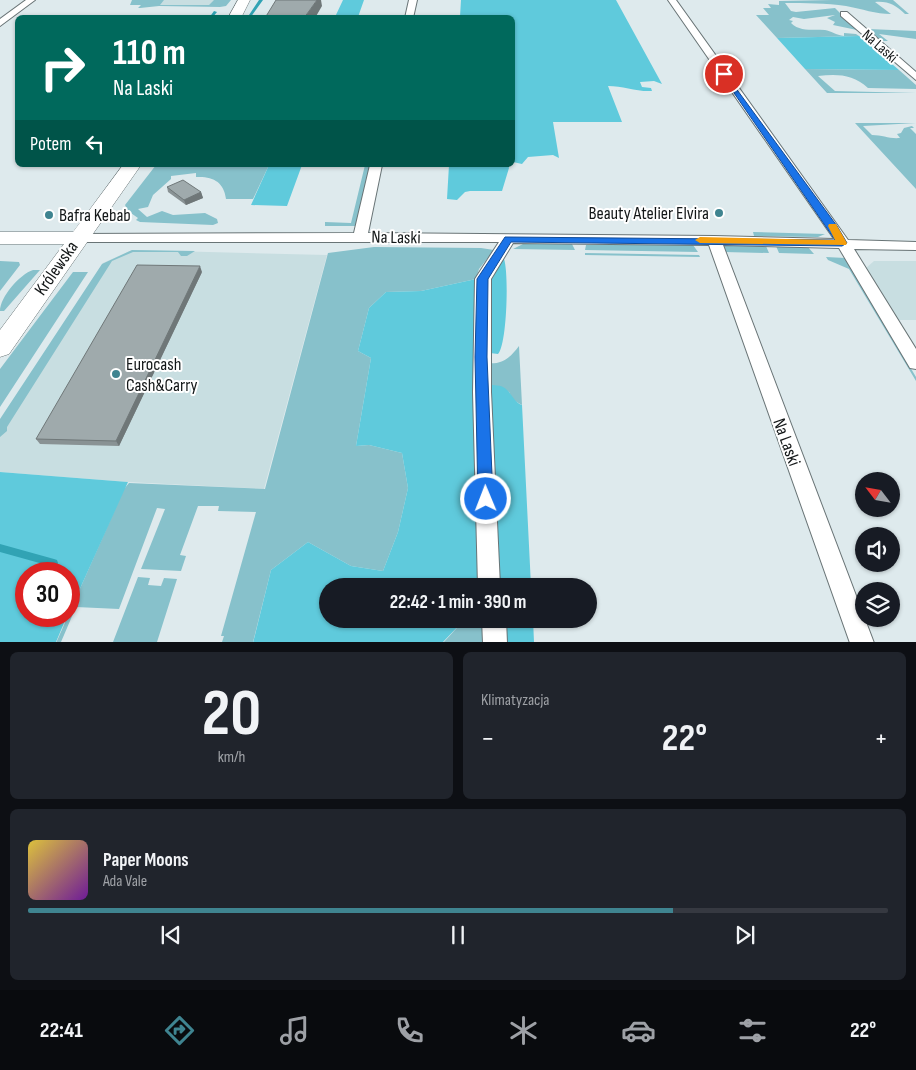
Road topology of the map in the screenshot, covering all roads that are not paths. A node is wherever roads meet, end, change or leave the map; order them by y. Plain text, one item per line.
1 (31, 0) edge
2 (413, 0) edge
3 (672, 0) edge
4 (844, 14) dead end
5 (410, 15) edge
6 (0, 23) edge
7 (916, 77) edge
8 (131, 167) edge
9 (376, 167) edge
10 (360, 237) junction
11 (0, 238) edge
12 (78, 238) junction
13 (508, 239) junction
14 (714, 240) junction
15 (842, 243) junction
16 (916, 246) edge
17 (0, 348) edge
18 (916, 363) edge
19 (489, 578) edge
20 (494, 628) edge
21 (495, 642) edge
22 (862, 642) edge

1 - 6 street
2 - 5 street
3 - 15 street
4 - 7 street, Na Laski
8 - 12 main road, Królewska
9 - 10 street
10 - 12 street, Na Laski
10 - 13 street, Na Laski
11 - 12 main road
12 - 17 main road, Królewska
13 - 14 street, Na Laski
13 - 19 street
14 - 15 street, Na Laski
14 - 22 street, Na Laski
15 - 16 street, Na Laski
15 - 18 street
20 - 21 street

